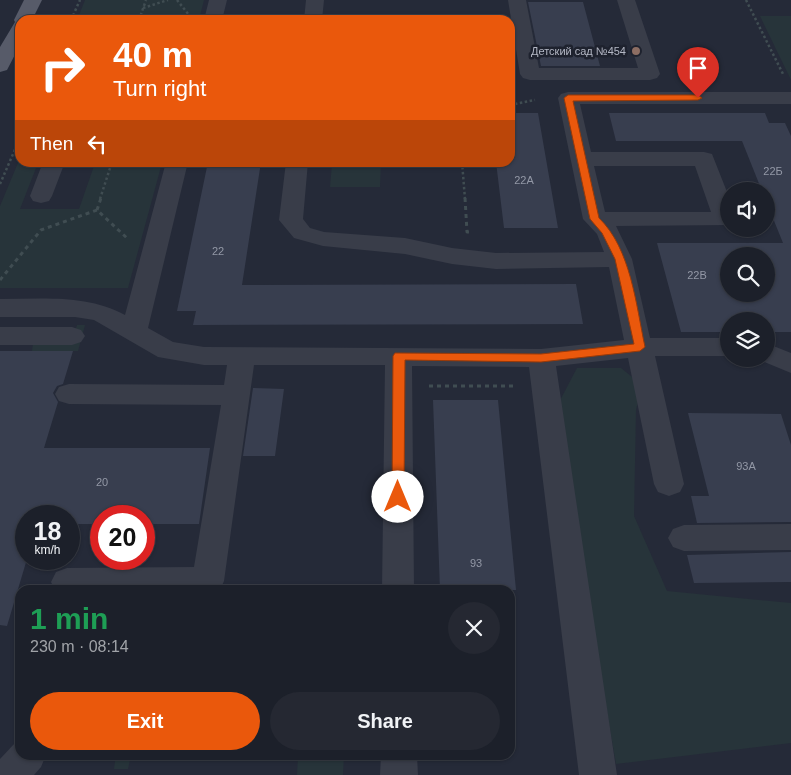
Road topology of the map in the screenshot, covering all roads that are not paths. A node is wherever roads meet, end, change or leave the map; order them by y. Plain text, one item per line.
1 (33, 0) edge
2 (218, 0) edge
3 (315, 0) edge
4 (517, 0) edge
5 (626, 0) edge
6 (26, 15) edge
7 (214, 15) edge
8 (314, 15) edge
9 (15, 45) edge
10 (0, 66) edge
11 (789, 90) edge
12 (582, 159) junction
13 (52, 167) edge
14 (176, 167) edge
15 (296, 167) edge
16 (41, 196) dead end
17 (595, 219) junction
18 (620, 259) junction
19 (0, 308) edge
20 (134, 331) junction
21 (0, 336) edge
22 (72, 336) dead end
23 (640, 347) junction
24 (720, 347) edge
25 (242, 355) junction
26 (399, 356) junction
27 (775, 356) edge
28 (541, 358) junction
29 (791, 364) edge
30 (69, 394) dead end
31 (236, 395) junction
32 (669, 484) dead end
33 (791, 537) edge
34 (684, 538) dead end
35 (67, 582) dead end
36 (398, 585) edge
37 (24, 760) edge
38 (399, 760) edge
39 (10, 775) edge
40 (399, 775) edge
41 (598, 775) edge

1 - 6 main road
2 - 7 lane
3 - 8 lane
4 - 5 lane
9 - 10 main road
11 - 12 lane
12 - 17 lane
12 - 17 lane
13 - 16 lane
14 - 20 lane
15 - 18 lane
17 - 18 lane
18 - 23 lane
19 - 20 lane
20 - 25 lane
21 - 22 lane
23 - 24 lane
23 - 28 lane
23 - 32 lane
25 - 26 lane
25 - 31 lane
26 - 28 lane
26 - 36 lane
27 - 29 lane
28 - 41 lane
30 - 31 lane
31 - 35 lane
33 - 34 lane
37 - 39 lane
38 - 40 lane

